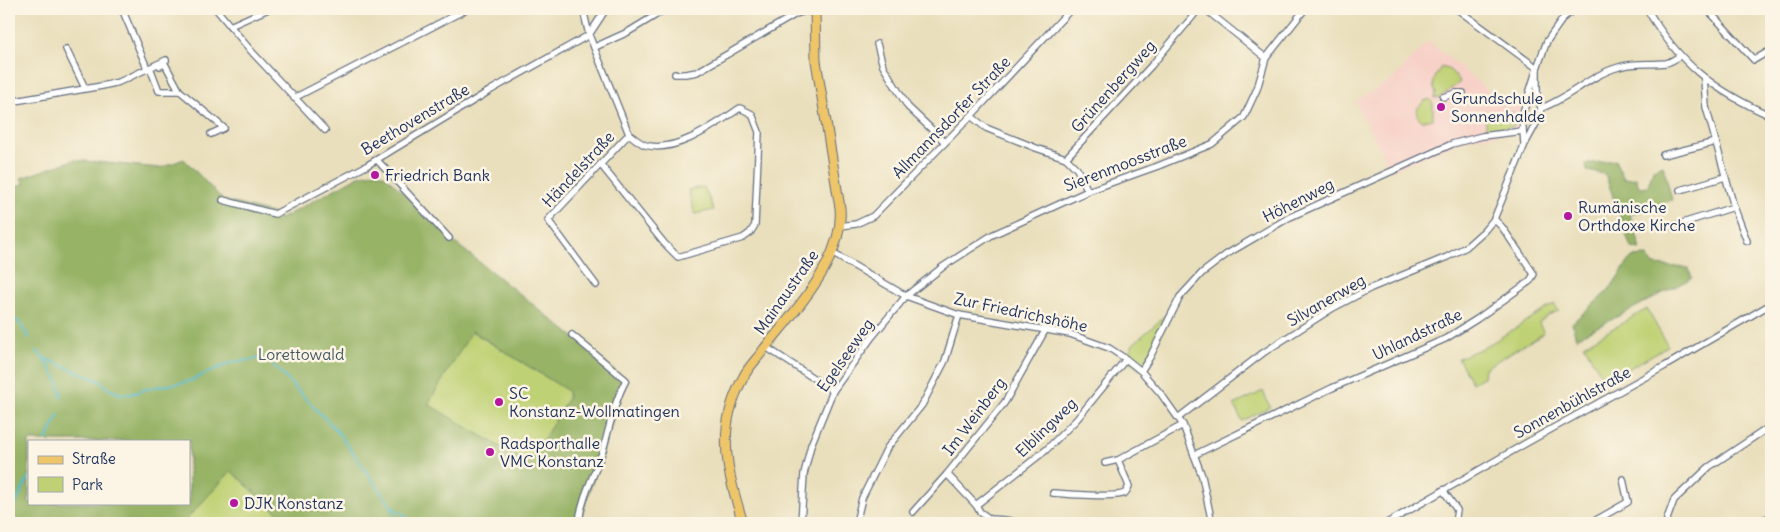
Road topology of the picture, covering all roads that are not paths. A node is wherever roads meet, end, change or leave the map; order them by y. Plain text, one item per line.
1 (13, 9) edge
2 (122, 9) edge
3 (216, 9) edge
4 (268, 9) edge
5 (466, 9) edge
6 (583, 9) edge
7 (606, 9) edge
8 (666, 9) edge
9 (1071, 9) edge
10 (1199, 9) edge
11 (1205, 9) edge
12 (1305, 9) edge
13 (1457, 9) edge
14 (1575, 9) edge
15 (1647, 9) edge
16 (1707, 9) edge
17 (815, 10) edge
18 (9, 11) edge
19 (230, 26) junction
20 (589, 35) junction
21 (877, 44) dead end
22 (595, 47) junction
23 (66, 49) dead end
24 (1771, 50) edge
25 (1680, 56) junction
26 (1266, 58) junction
27 (166, 60) dead end
28 (1537, 68) junction
29 (149, 69) junction
30 (674, 74) dead end
31 (1704, 79) junction
32 (85, 88) junction
33 (179, 90) junction
34 (1463, 93) dead end
35 (9, 95) edge
36 (1444, 97) dead end
37 (294, 98) junction
38 (1771, 107) edge
39 (1541, 108) junction
40 (1769, 115) edge
41 (972, 116) junction
42 (325, 130) dead end
43 (1523, 131) junction
44 (211, 134) dead end
45 (629, 134) junction
46 (945, 142) junction
47 (1716, 142) junction
48 (1524, 144) junction
49 (1663, 155) dead end
50 (1066, 158) junction
51 (377, 160) junction
52 (601, 165) junction
53 (1725, 177) junction
54 (1680, 190) dead end
55 (1088, 191) junction
56 (223, 200) dead end
57 (1734, 207) junction
58 (1494, 219) junction
59 (1657, 224) dead end
60 (839, 226) junction
61 (448, 238) dead end
62 (1747, 241) dead end
63 (832, 253) junction
64 (596, 285) dead end
65 (906, 296) junction
66 (1771, 304) edge
67 (958, 315) junction
68 (1046, 329) junction
69 (572, 335) dead end
70 (766, 347) junction
71 (1126, 360) junction
72 (1141, 371) junction
73 (833, 391) junction
74 (1178, 418) junction
75 (1183, 425) junction
76 (1771, 426) edge
77 (1194, 454) junction
78 (1118, 460) junction
79 (1105, 463) dead end
80 (947, 474) junction
81 (1623, 479) dead end
82 (1444, 490) junction
83 (1053, 493) dead end
84 (976, 504) junction
85 (912, 512) dead end
86 (1771, 517) edge
87 (579, 523) edge
88 (743, 523) edge
89 (801, 523) edge
90 (856, 523) edge
91 (1020, 523) edge
92 (1212, 523) edge
93 (1386, 523) edge
94 (1455, 523) edge
95 (1591, 523) edge
96 (1667, 523) edge
97 (1753, 523) edge

1 - 18 street
2 - 29 street
3 - 19 street
4 - 19 street
5 - 37 street
6 - 20 street, Händelstraße
7 - 20 street, Beethovenstraße
8 - 22 street
9 - 41 street, Allmannsdorfer Straße
10 - 50 street, Grünenbergweg
11 - 26 street
12 - 26 street, Sierenmoosstraße
13 - 28 street
14 - 28 street
15 - 25 street
16 - 24 street
17 - 30 street
17 - 60 main road, Mainaustraße
19 - 37 street
20 - 22 street, Händelstraße
20 - 51 street, Beethovenstraße
21 - 46 street
22 - 45 street, Händelstraße
23 - 32 street
25 - 31 street
25 - 39 street
26 - 55 street, Sierenmoosstraße
27 - 29 street
28 - 39 street
28 - 43 street
29 - 32 street
29 - 33 street
29 - 33 street
31 - 40 street
31 - 47 street
32 - 35 street
33 - 44 street
34 - 36 street
37 - 42 street
38 - 40 street
39 - 48 street
41 - 46 street, Allmannsdorfer Straße
41 - 50 street
43 - 48 street
43 - 72 street, Höhenweg
45 - 52 street, Händelstraße
45 - 52 street
46 - 60 street, Allmannsdorfer Straße
47 - 49 street
47 - 53 street
48 - 58 street
50 - 55 street
51 - 56 street, Beethovenstraße
51 - 61 street
52 - 64 street, Händelstraße
53 - 54 street
53 - 57 street
55 - 65 street, Sierenmoosstraße
57 - 59 street
57 - 62 street
58 - 74 street, Silvanerweg
58 - 77 street, Uhlandstraße
60 - 63 main road, Mainaustraße
63 - 65 street, Zur Friedrichshöhe
63 - 70 main road, Mainaustraße
65 - 67 street, Zur Friedrichshöhe
65 - 73 street, Egelseeweg
66 - 82 street, Sonnenbühlstraße
67 - 68 street, Zur Friedrichshöhe
67 - 90 street
68 - 71 street, Zur Friedrichshöhe
68 - 80 street, Im Weinberg
69 - 87 street
70 - 73 street
70 - 88 main road, Mainaustraße
71 - 72 street, Zur Friedrichshöhe
71 - 84 street, Elblingweg
72 - 74 street, Zur Friedrichshöhe
73 - 89 street, Egelseeweg
74 - 75 street, Zur Friedrichshöhe
75 - 77 street, Zur Friedrichshöhe
75 - 78 street
76 - 96 street
77 - 92 street, Zur Friedrichshöhe
78 - 79 street
78 - 83 street
80 - 84 street
80 - 85 street, Im Weinberg
81 - 95 street
82 - 93 street, Sonnenbühlstraße
82 - 94 street
84 - 91 street
86 - 97 street

